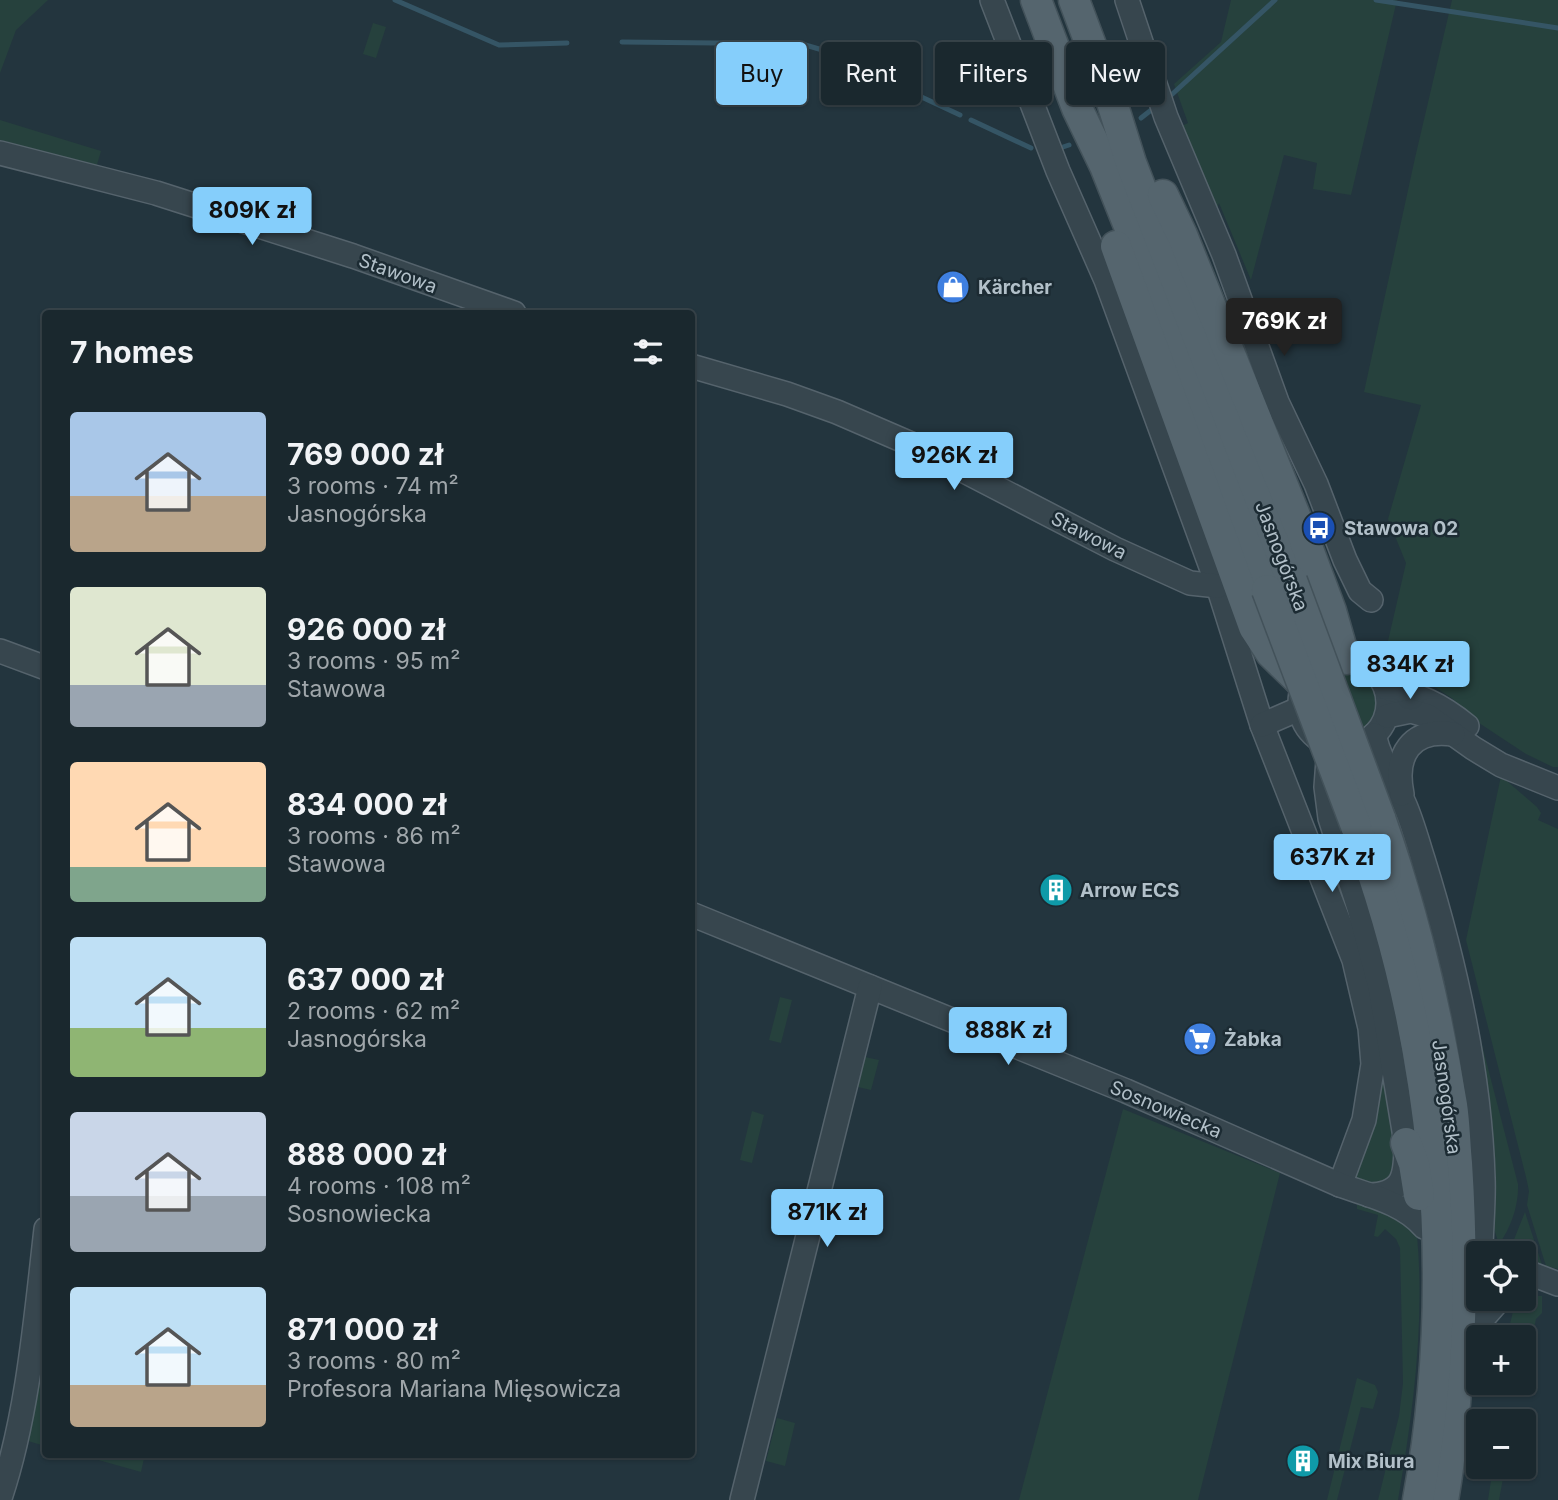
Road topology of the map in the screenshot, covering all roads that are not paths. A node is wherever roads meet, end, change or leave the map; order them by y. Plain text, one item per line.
1 (992, 0) edge
2 (1036, 0) edge
3 (1074, 0) edge
4 (1127, 0) edge
5 (1090, 42) edge
6 (1113, 105) edge
7 (1116, 105) edge
8 (1077, 108) junction
9 (0, 153) edge
10 (506, 310) edge
11 (695, 367) edge
12 (1280, 585) junction
13 (1218, 586) junction
14 (1371, 600) dead end
15 (0, 651) edge
16 (1347, 659) junction
17 (42, 667) edge
18 (1386, 688) junction
19 (1304, 705) junction
20 (1380, 726) junction
21 (1265, 732) junction
22 (1453, 734) junction
23 (1330, 744) junction
24 (1530, 775) junction
25 (1558, 788) edge
26 (1380, 816) junction
27 (695, 916) edge
28 (870, 987) junction
29 (1406, 1143) junction
30 (1340, 1185) junction
31 (1368, 1195) junction
32 (1424, 1227) junction
33 (1486, 1241) edge
34 (42, 1265) edge
35 (1437, 1266) junction
36 (1536, 1276) edge
37 (1553, 1282) edge
38 (1479, 1311) edge
39 (1455, 1420) junction
40 (0, 1498) edge
41 (742, 1500) edge
42 (1418, 1500) edge
43 (1443, 1500) edge

1 - 13 street
2 - 8 main road, Jasnogórska
3 - 5 main road, Jasnogórska
4 - 14 street
6 - 12 main road, Jasnogórska
7 - 16 main road
8 - 12 main road, Jasnogórska
8 - 19 main road
9 - 10 street, Stawowa
11 - 13 street, Stawowa
12 - 26 main road, Jasnogórska, bridge
13 - 21 street
15 - 17 street
16 - 18 street
16 - 19 street
18 - 20 street
18 - 24 street
19 - 21 street
19 - 23 street
20 - 22 street
20 - 23 street
20 - 26 street, Jasnogórska
21 - 30 street
22 - 24 street
22 - 26 street
23 - 29 street
24 - 25 street
26 - 33 street, Jasnogórska
26 - 35 main road, Jasnogórska
26 - 39 main road, Jasnogórska
27 - 28 street, Sosnowiecka
28 - 30 street, Sosnowiecka
28 - 41 street
29 - 31 street
29 - 32 main road
30 - 31 street, Sosnowiecka
31 - 32 street, Sosnowiecka
32 - 35 main road
34 - 40 street
35 - 42 main road, Jasnogórska
36 - 37 street
38 - 39 main road
39 - 43 main road, Jasnogórska

